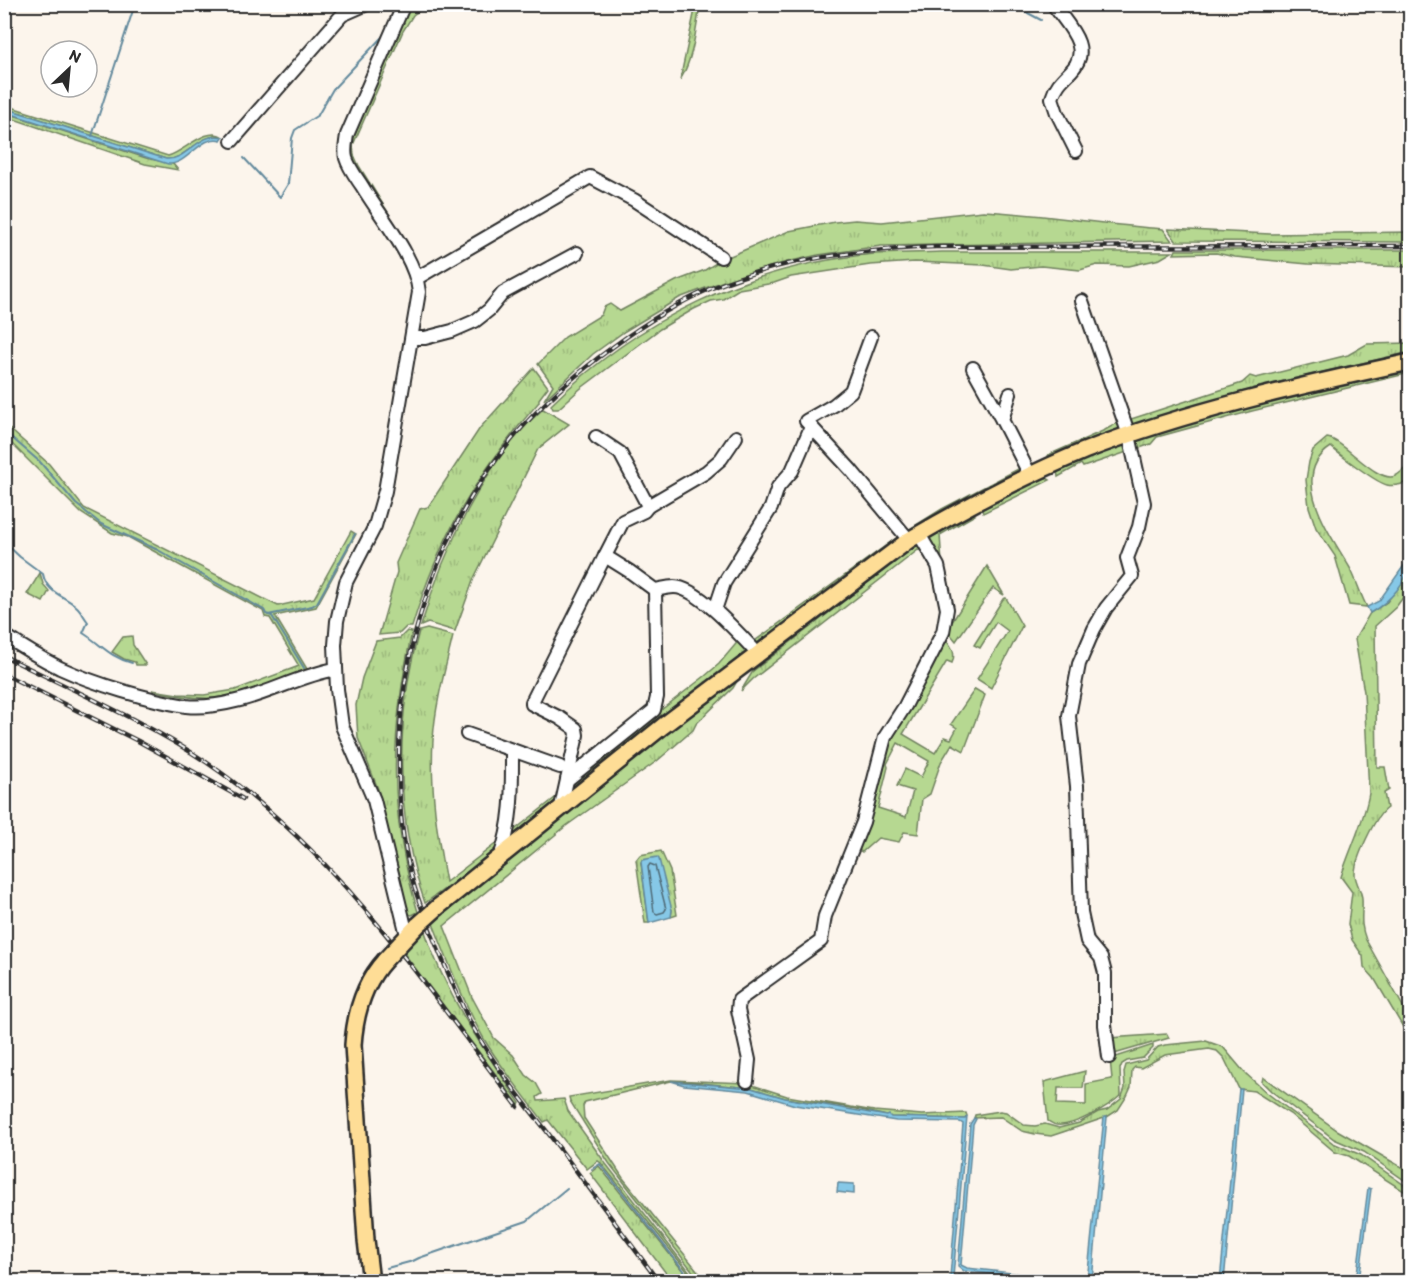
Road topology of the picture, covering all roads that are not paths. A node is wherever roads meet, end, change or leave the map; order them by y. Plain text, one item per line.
1 (367, 4) edge
2 (404, 4) edge
3 (1053, 4) edge
4 (232, 141) dead end
5 (1076, 151) dead end
6 (577, 252) dead end
7 (722, 257) dead end
8 (417, 278) junction
9 (1082, 301) dead end
10 (871, 337) dead end
11 (412, 338) junction
12 (1410, 362) edge
13 (973, 368) dead end
14 (1010, 394) dead end
15 (1002, 420) junction
16 (811, 427) junction
17 (1130, 435) junction
18 (596, 437) dead end
19 (736, 437) dead end
20 (1030, 475) junction
21 (648, 506) junction
22 (914, 537) junction
23 (605, 556) junction
24 (655, 590) junction
25 (715, 610) junction
26 (4, 635) edge
27 (758, 654) junction
28 (336, 669) junction
29 (467, 734) dead end
30 (512, 750) junction
31 (560, 767) dead end
32 (567, 780) junction
33 (561, 807) junction
34 (500, 857) junction
35 (408, 934) junction
36 (1109, 1057) dead end
37 (747, 1081) dead end
38 (371, 1281) edge

1 - 4 street
2 - 8 street
3 - 5 street
6 - 11 street
7 - 8 street
8 - 11 street
9 - 17 street
10 - 16 street
11 - 28 street
12 - 17 main road
13 - 15 street
14 - 15 street
15 - 20 street
16 - 22 street
16 - 25 street
17 - 20 main road
17 - 36 street
18 - 21 street
19 - 21 street
20 - 22 main road
21 - 23 street
22 - 27 main road
22 - 37 street
23 - 24 street
23 - 32 street
24 - 25 street
24 - 32 street
25 - 27 street
26 - 28 street
27 - 33 main road
28 - 35 street
29 - 30 street
30 - 31 street
30 - 34 street
32 - 33 street
33 - 34 main road
34 - 35 main road, bridge
35 - 38 main road, bridge

